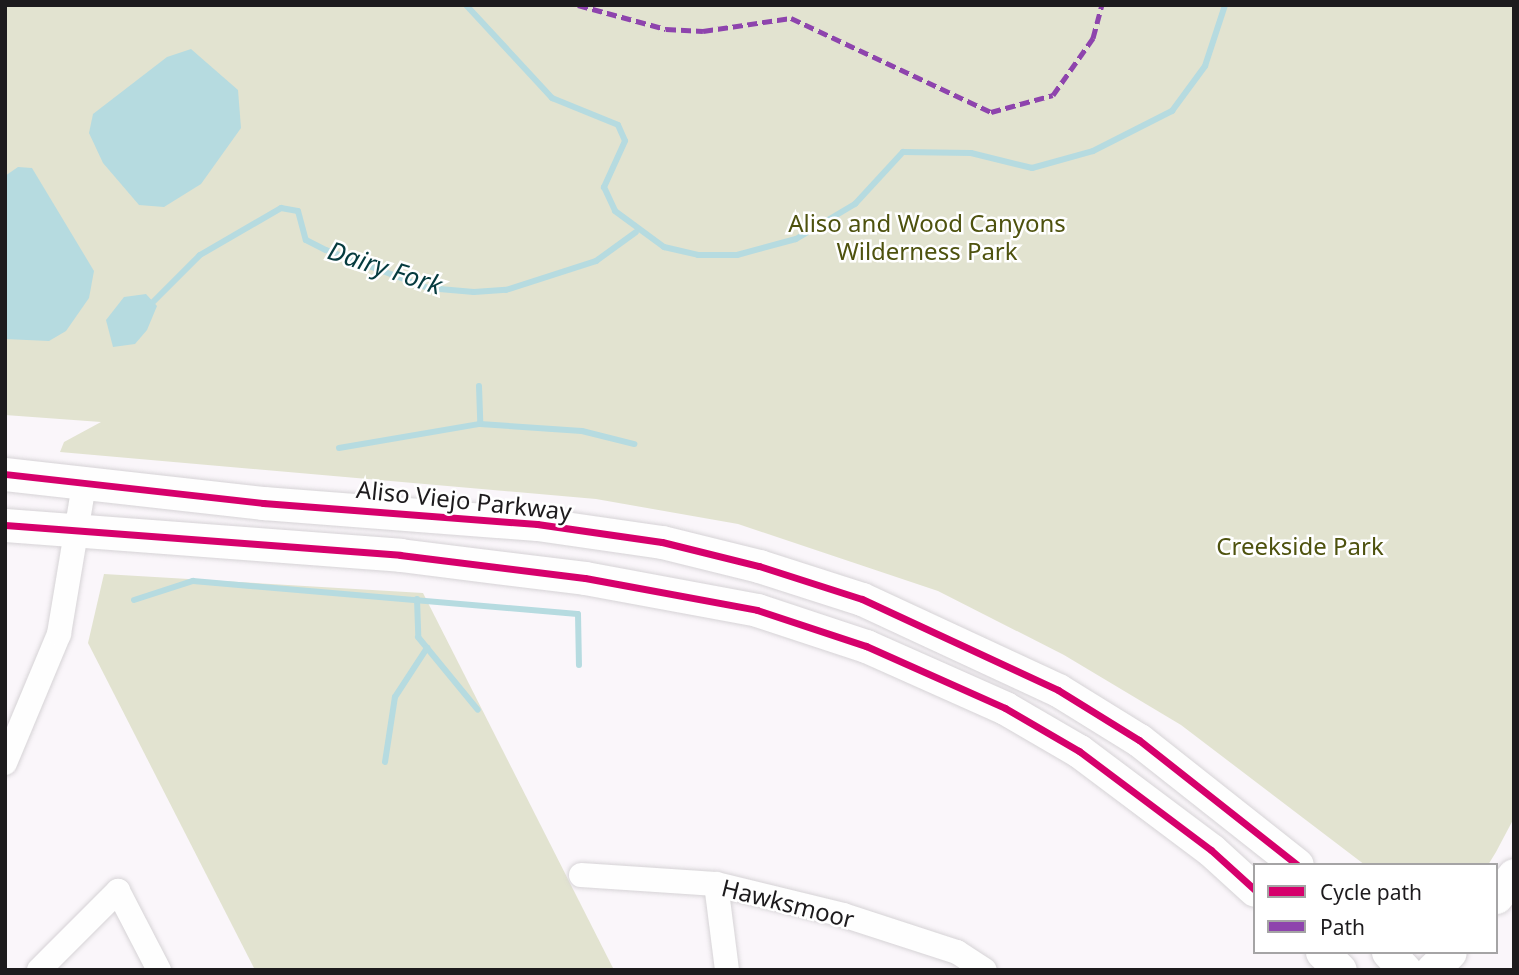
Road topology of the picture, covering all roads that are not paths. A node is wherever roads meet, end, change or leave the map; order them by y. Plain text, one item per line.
1 (5, 474) edge
2 (84, 485) junction
3 (5, 525) edge
4 (79, 535) junction
5 (5, 763) edge
6 (1294, 863) edge
7 (581, 875) dead end
8 (1514, 875) edge
9 (716, 884) junction
10 (1253, 888) edge
11 (1498, 895) edge
12 (1324, 954) edge
13 (1390, 954) edge
14 (1448, 954) edge
15 (39, 970) edge
16 (159, 970) edge
17 (727, 970) edge
18 (985, 970) edge
19 (1340, 970) edge
20 (1405, 970) edge
21 (1432, 970) edge

1 - 2 main road, Aliso Viejo Parkway
2 - 4 street
2 - 6 main road, Aliso Viejo Parkway
3 - 4 main road
4 - 5 street
4 - 10 main road
7 - 9 street, Hawksmoor
8 - 11 main road
9 - 17 street
9 - 18 street, Hawksmoor
12 - 19 main road
13 - 20 main road
14 - 21 main road
15 - 16 street

